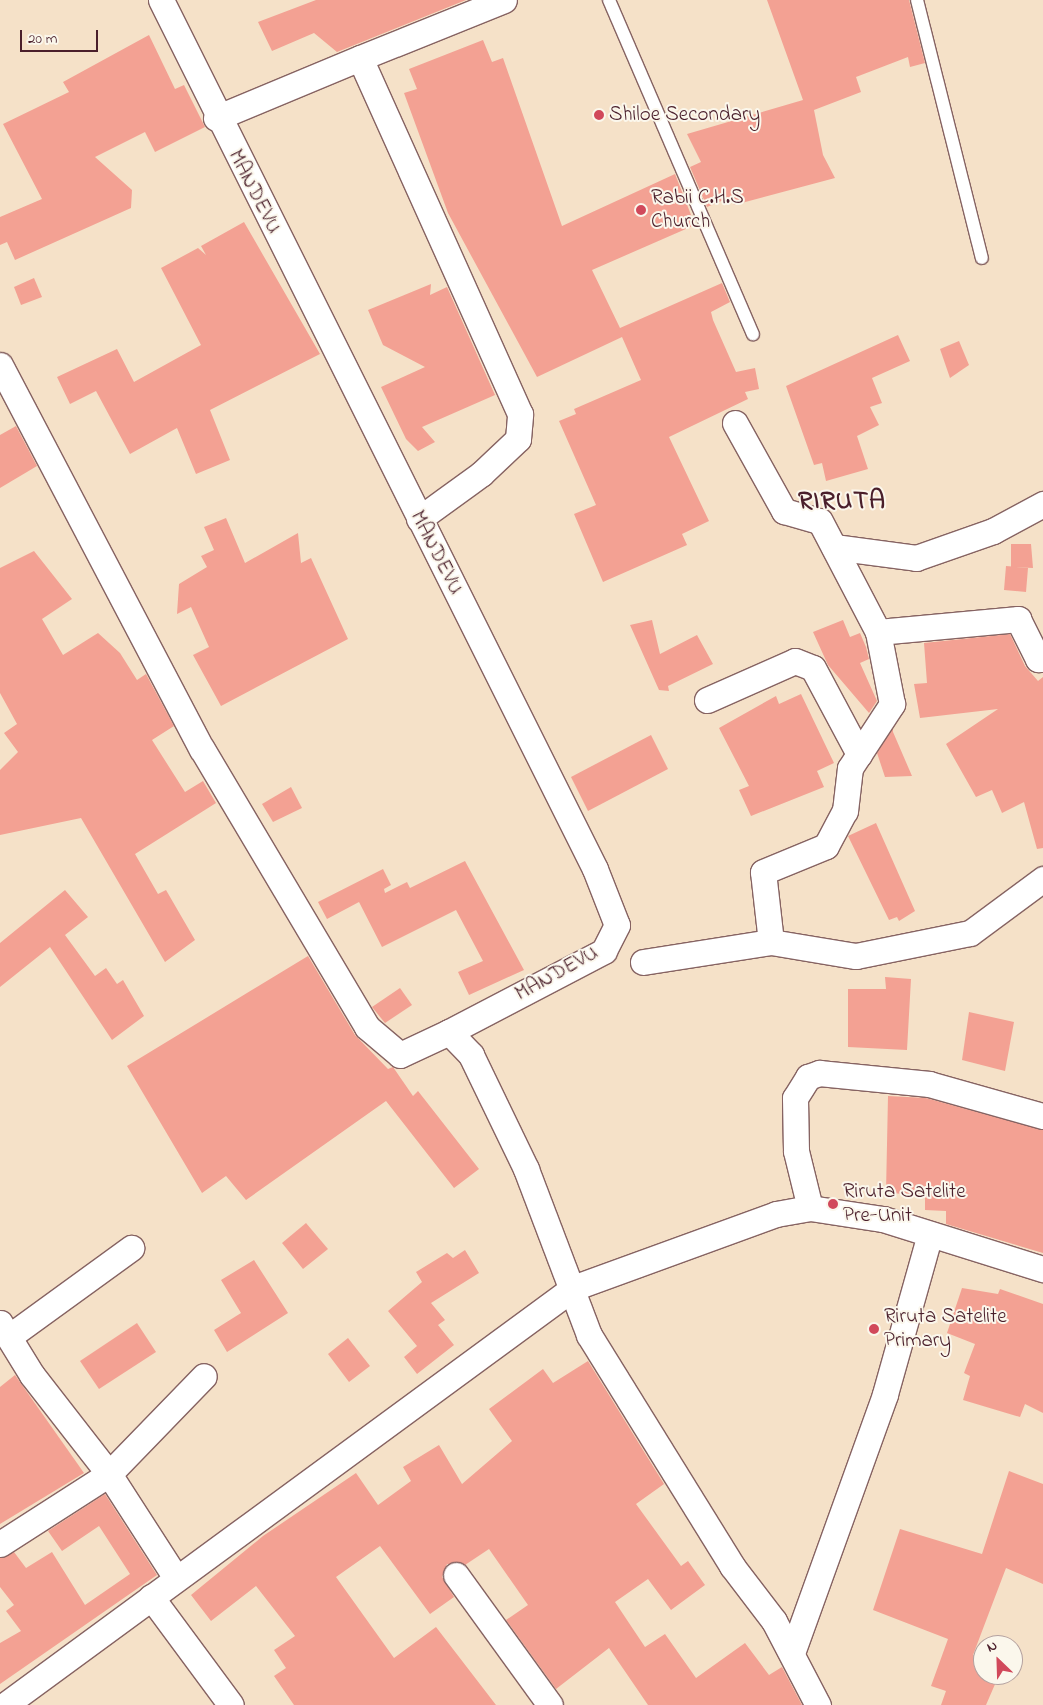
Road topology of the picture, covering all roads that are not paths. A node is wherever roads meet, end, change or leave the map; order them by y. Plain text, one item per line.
1 (161, 0) edge
2 (504, 0) edge
3 (608, 0) edge
4 (917, 0) edge
5 (360, 58) junction
6 (216, 118) junction
7 (982, 258) dead end
8 (753, 334) dead end
9 (0, 365) edge
10 (735, 423) dead end
11 (1043, 504) edge
12 (419, 519) junction
13 (834, 547) junction
14 (878, 632) junction
15 (1043, 659) edge
16 (707, 700) dead end
17 (859, 754) junction
18 (1043, 879) edge
19 (771, 942) junction
20 (643, 962) dead end
21 (449, 1032) junction
22 (1043, 1116) edge
23 (810, 1208) junction
24 (930, 1234) junction
25 (130, 1248) dead end
26 (1043, 1269) edge
27 (573, 1288) junction
28 (5, 1330) edge
29 (204, 1376) dead end
30 (109, 1474) junction
31 (0, 1544) edge
32 (456, 1575) dead end
33 (176, 1578) junction
34 (151, 1597) junction
35 (792, 1653) junction
36 (5, 1705) edge
37 (232, 1705) edge
38 (550, 1705) edge
39 (818, 1705) edge

1 - 6 street, MANDEVU
2 - 5 street
3 - 8 lane
4 - 7 lane
5 - 6 street
5 - 12 street
6 - 12 street, MANDEVU
9 - 21 street, MANDEVU
10 - 13 street
11 - 13 street
12 - 21 street, MANDEVU
13 - 14 street
14 - 15 street
14 - 17 street
16 - 17 street
17 - 19 street
18 - 19 street
19 - 20 street
21 - 27 street
22 - 23 street
23 - 24 street
23 - 27 street
24 - 26 street
24 - 35 street
25 - 28 street
27 - 33 street
27 - 35 street
28 - 30 street
29 - 30 street
30 - 31 street
30 - 33 street
32 - 38 street
33 - 34 street
34 - 36 street
34 - 37 street
35 - 39 street

